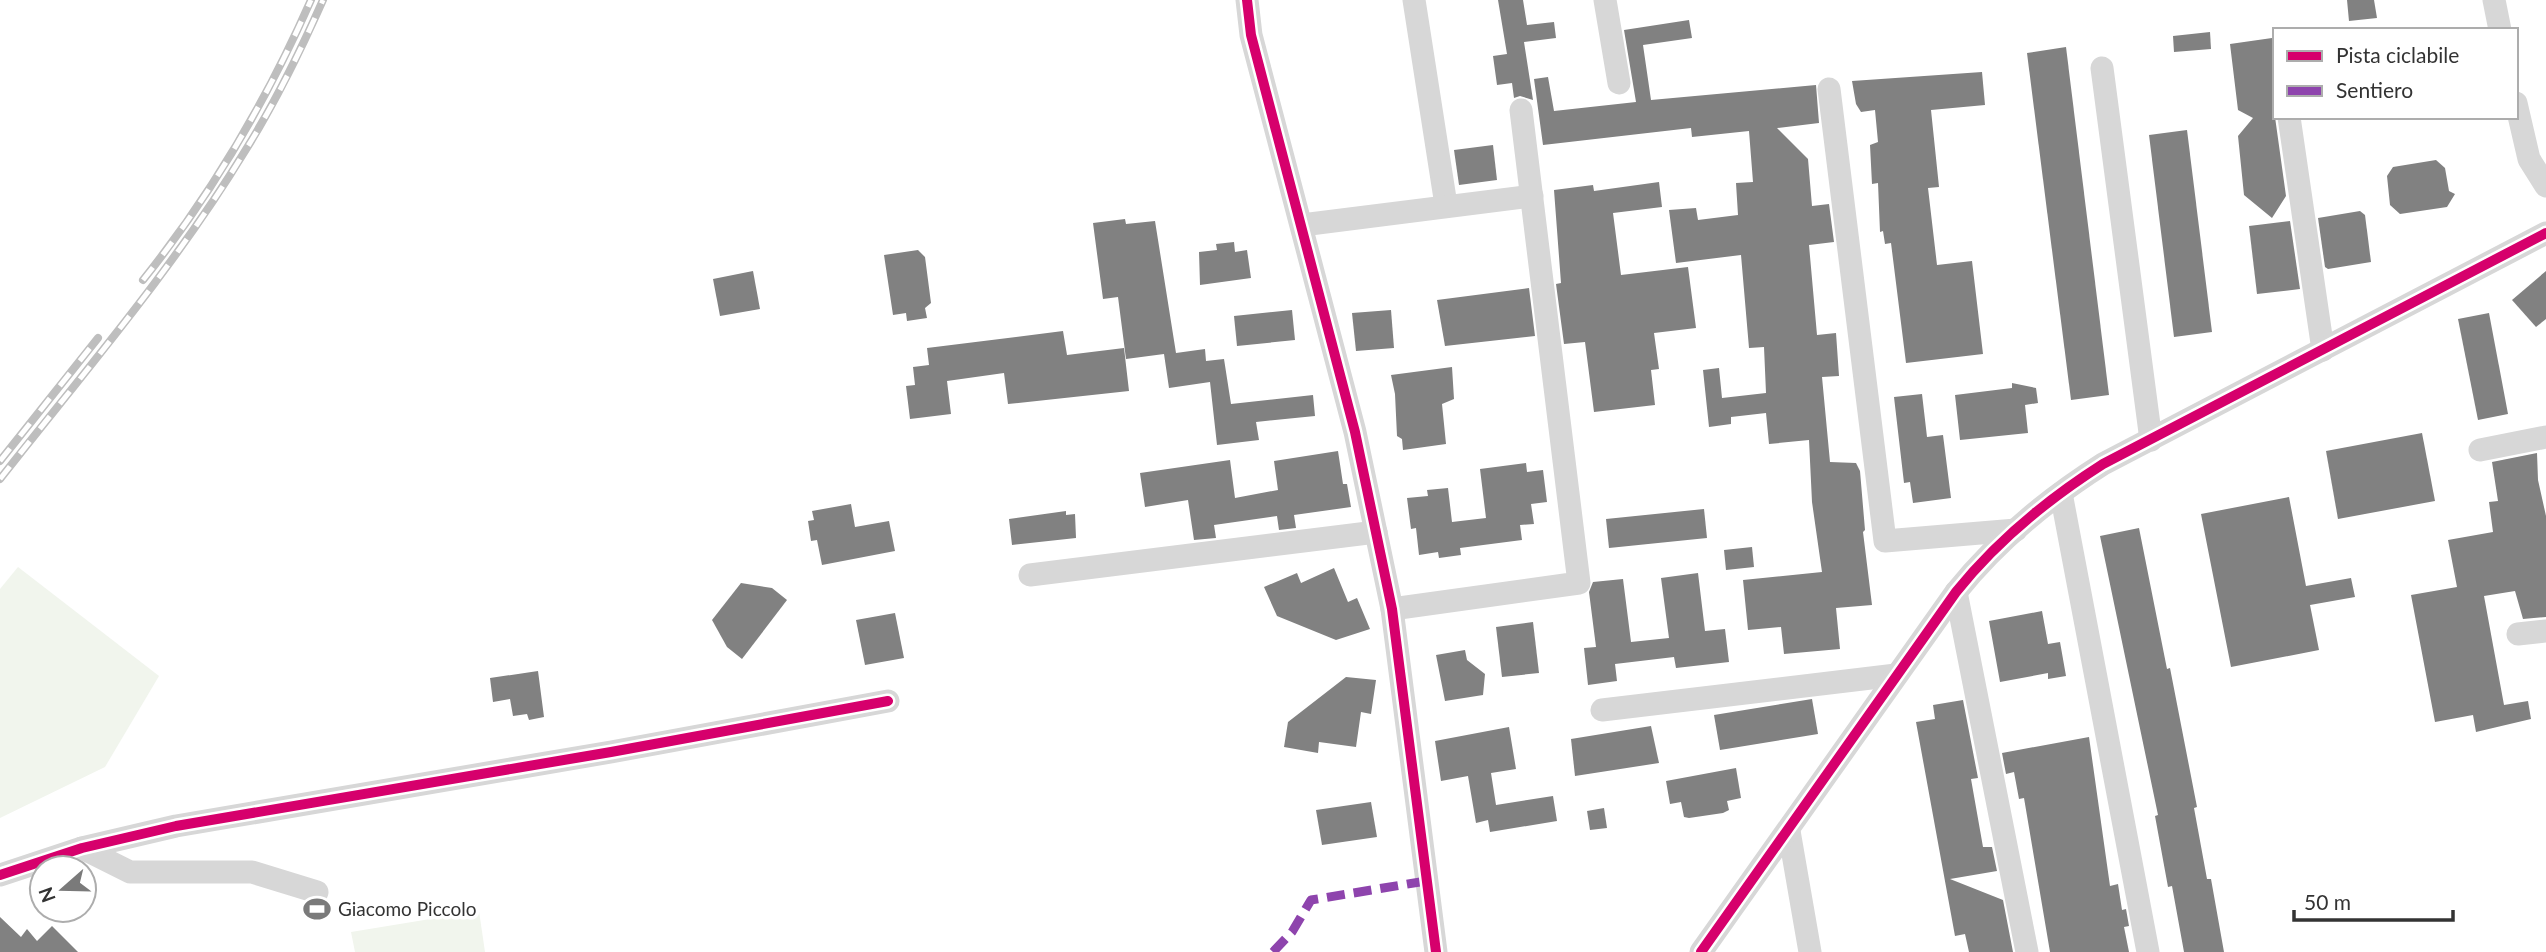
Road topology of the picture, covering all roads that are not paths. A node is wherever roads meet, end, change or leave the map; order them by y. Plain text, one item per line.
1 (1247, 0) edge
2 (1414, 0) edge
3 (1605, 0) edge
4 (2494, 0) edge
5 (2500, 28) edge
6 (2102, 68) dead end
7 (1619, 83) dead end
8 (1829, 89) dead end
9 (1521, 110) dead end
10 (2518, 112) edge
11 (2289, 119) edge
12 (2546, 186) edge
13 (1532, 196) junction
14 (1446, 205) junction
15 (1302, 225) junction
16 (2546, 233) edge
17 (2323, 350) junction
18 (2546, 437) edge
19 (2151, 440) junction
20 (2480, 450) dead end
21 (2062, 493) junction
22 (2016, 530) junction
23 (1376, 532) junction
24 (1030, 575) dead end
25 (1956, 592) junction
26 (1392, 609) junction
27 (2546, 631) edge
28 (2518, 634) dead end
29 (1896, 675) junction
30 (888, 701) dead end
31 (1602, 710) dead end
32 (1789, 831) junction
33 (82, 848) junction
34 (0, 875) edge
35 (317, 892) dead end
36 (1436, 952) edge
37 (1701, 952) edge
38 (1810, 952) edge
39 (2027, 952) edge
40 (2148, 952) edge

1 - 15 street
2 - 14 street
3 - 7 street
4 - 5 street
6 - 19 street
8 - 22 street
9 - 13 street
10 - 12 street
11 - 17 street
13 - 14 street
13 - 26 street
14 - 15 street
15 - 23 street
16 - 17 street
17 - 19 street
18 - 20 street
19 - 21 street
21 - 22 street
21 - 40 street
22 - 25 street
23 - 24 street
23 - 26 street
25 - 29 street
25 - 39 street
26 - 36 street
27 - 28 street
29 - 31 street
29 - 32 street
30 - 33 street
32 - 37 street
32 - 38 street
33 - 34 street
33 - 35 street

